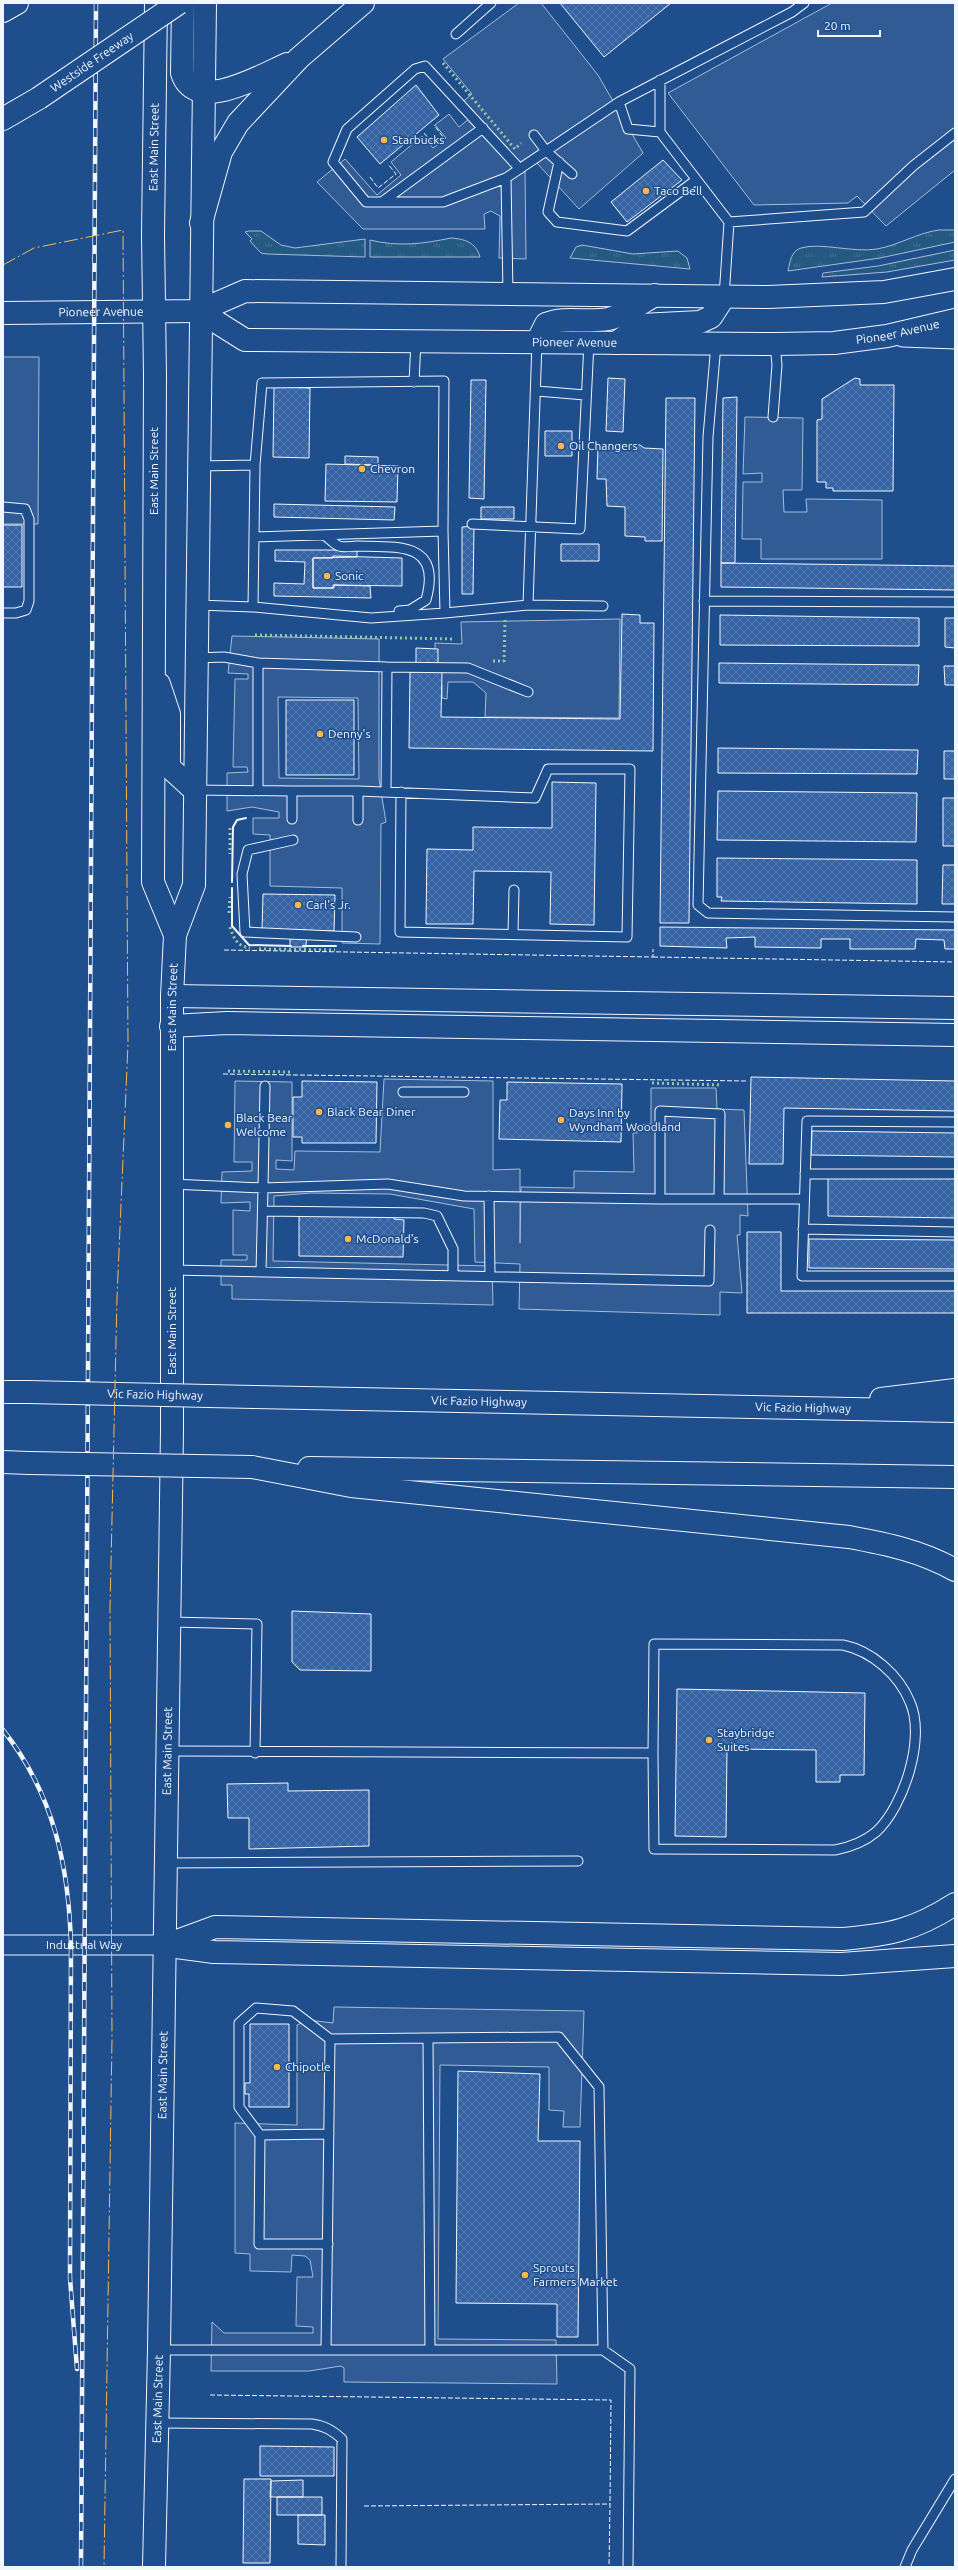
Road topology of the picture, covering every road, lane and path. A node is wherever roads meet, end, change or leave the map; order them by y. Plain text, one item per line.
1 (17, 3) edge
2 (156, 3) edge
3 (179, 3) edge
4 (183, 3) edge
5 (205, 3) edge
6 (363, 3) edge
7 (491, 3) edge
8 (804, 3) edge
9 (3, 11) edge
10 (456, 34) dead end
11 (299, 58) junction
12 (660, 80) junction
13 (204, 93) junction
14 (619, 102) junction
15 (3, 119) edge
16 (483, 128) junction
17 (660, 132) junction
18 (955, 133) edge
19 (534, 135) dead end
20 (546, 151) junction
21 (559, 162) junction
22 (520, 169) junction
23 (572, 174) dead end
24 (506, 178) junction
25 (696, 180) junction
26 (382, 202) junction
27 (729, 222) junction
28 (201, 223) junction
29 (955, 279) edge
30 (508, 293) junction
31 (655, 295) junction
32 (724, 297) junction
33 (154, 311) junction
34 (199, 311) junction
35 (3, 313) edge
36 (955, 320) edge
37 (887, 336) junction
38 (955, 339) edge
39 (416, 340) junction
40 (537, 342) junction
41 (589, 342) junction
42 (616, 343) junction
43 (716, 344) junction
44 (775, 344) junction
45 (414, 382) junction
46 (537, 391) junction
47 (585, 395) junction
48 (773, 417) dead end
49 (255, 465) junction
50 (198, 466) junction
51 (3, 507) edge
52 (472, 524) dead end
53 (531, 526) junction
54 (443, 531) junction
55 (324, 535) junction
56 (254, 537) junction
57 (704, 601) junction
58 (955, 602) edge
59 (196, 605) junction
60 (528, 605) junction
61 (603, 606) dead end
62 (252, 607) junction
63 (3, 613) edge
64 (445, 613) junction
65 (338, 615) junction
66 (195, 658) junction
67 (258, 663) junction
68 (153, 664) junction
69 (387, 668) junction
70 (528, 692) dead end
71 (194, 790) junction
72 (258, 791) junction
73 (292, 791) junction
74 (358, 791) junction
75 (386, 792) junction
76 (401, 792) junction
77 (292, 819) dead end
78 (358, 820) dead end
79 (292, 840) dead end
80 (514, 890) dead end
81 (955, 917) edge
82 (513, 934) junction
83 (174, 935) junction
84 (356, 937) dead end
85 (172, 996) junction
86 (955, 1008) edge
87 (171, 1026) junction
88 (955, 1035) edge
89 (265, 1086) dead end
90 (403, 1092) dead end
91 (464, 1092) dead end
92 (955, 1122) edge
93 (805, 1174) junction
94 (955, 1174) edge
95 (171, 1184) junction
96 (263, 1188) junction
97 (488, 1196) junction
98 (660, 1199) junction
99 (719, 1199) junction
100 (803, 1199) junction
101 (262, 1211) junction
102 (803, 1229) junction
103 (710, 1230) dead end
104 (955, 1232) edge
105 (172, 1270) junction
106 (262, 1272) junction
107 (453, 1275) junction
108 (490, 1276) junction
109 (955, 1276) edge
110 (955, 1390) edge
111 (3, 1392) edge
112 (785, 1409) junction
113 (955, 1411) edge
114 (3, 1462) edge
115 (252, 1467) junction
116 (955, 1476) edge
117 (955, 1570) edge
118 (170, 1622) junction
119 (168, 1751) junction
120 (255, 1753) junction
121 (654, 1753) junction
122 (578, 1861) dead end
123 (167, 1863) junction
124 (955, 1904) edge
125 (166, 1945) junction
126 (3, 1946) edge
127 (955, 1956) edge
128 (428, 2038) junction
129 (330, 2039) junction
130 (329, 2134) junction
131 (260, 2135) junction
132 (328, 2244) junction
133 (159, 2350) junction
134 (326, 2350) junction
135 (430, 2350) junction
136 (603, 2350) junction
137 (158, 2423) junction
138 (955, 2479) edge
139 (158, 2567) edge
140 (340, 2567) edge
141 (628, 2567) edge
142 (905, 2567) edge

1 - 9 main road
2 - 33 main road, East Main Street
3 - 15 main road, Westside Freeway, bridge
4 - 13 main road
5 - 13 main road, East Main Street
6 - 11 main road
7 - 10 lane
8 - 12 lane
11 - 13 main road
11 - 28 main road
12 - 14 lane
12 - 17 lane
13 - 28 main road, East Main Street
14 - 17 lane
14 - 20 lane
16 - 22 lane
16 - 26 lane
16 - 26 lane
17 - 25 lane
18 - 27 lane
19 - 20 lane
20 - 21 lane
20 - 22 lane
21 - 23 lane
21 - 25 lane
22 - 24 lane
24 - 26 lane
24 - 30 lane
25 - 27 lane
27 - 32 lane
28 - 34 main road, East Main Street
29 - 32 main road, Pioneer Avenue
30 - 31 main road, Pioneer Avenue
30 - 34 main road, Pioneer Avenue
31 - 32 main road, Pioneer Avenue
31 - 40 main road
32 - 42 main road
33 - 34 main road, Pioneer Avenue
33 - 35 main road, Pioneer Avenue
33 - 68 main road, East Main Street
34 - 39 main road, Pioneer Avenue
34 - 50 main road, East Main Street
36 - 37 main road, Pioneer Avenue
37 - 38 street
37 - 44 main road, Pioneer Avenue
39 - 40 main road, Pioneer Avenue
39 - 45 lane
40 - 41 main road, Pioneer Avenue
40 - 46 lane
41 - 42 main road, Pioneer Avenue
41 - 47 lane
42 - 43 main road, Pioneer Avenue
43 - 44 main road, Pioneer Avenue
43 - 57 lane
44 - 48 lane
45 - 49 lane
45 - 54 lane
46 - 47 lane
46 - 53 lane
47 - 53 lane
49 - 50 lane
49 - 56 lane
50 - 59 main road, East Main Street
51 - 63 lane
52 - 53 lane
53 - 60 lane
54 - 55 lane
54 - 64 lane
55 - 56 lane
55 - 65 lane
56 - 62 lane
57 - 58 lane
57 - 81 lane
59 - 62 lane
59 - 66 main road, East Main Street
60 - 61 lane
60 - 64 lane
62 - 65 lane
64 - 65 lane
66 - 67 lane
66 - 71 main road, East Main Street
67 - 69 lane
67 - 72 lane
68 - 71 main road
68 - 83 main road, East Main Street
69 - 70 lane
69 - 75 lane
71 - 72 lane
71 - 83 main road, East Main Street
72 - 73 lane
73 - 74 lane
73 - 77 lane
74 - 75 lane
74 - 78 lane
75 - 76 lane
76 - 82 lane
76 - 82 lane
79 - 84 lane
80 - 82 lane
83 - 85 main road, East Main Street
85 - 86 main road
85 - 87 main road, East Main Street
87 - 88 main road
87 - 95 main road, East Main Street
89 - 96 lane
90 - 91 lane
92 - 93 lane
93 - 94 lane
93 - 100 lane
95 - 96 lane
95 - 105 main road, East Main Street
96 - 97 lane
96 - 101 lane
97 - 98 lane
97 - 108 lane
98 - 99 lane
98 - 99 lane
99 - 100 lane
100 - 102 lane
101 - 106 lane
101 - 107 lane
102 - 104 lane
102 - 109 lane
103 - 108 lane
105 - 106 lane
105 - 118 main road, East Main Street
106 - 107 lane
107 - 108 lane
110 - 112 main road
111 - 112 main road, Vic Fazio Highway, bridge
112 - 113 main road, Vic Fazio Highway
114 - 115 main road, bridge
115 - 116 main road
115 - 117 main road
118 - 119 main road, East Main Street
118 - 120 lane
119 - 120 lane
119 - 123 main road, East Main Street
120 - 121 lane
121 - 121 lane
122 - 123 lane
123 - 125 main road, East Main Street
124 - 125 main road
125 - 126 street, Industrial Way
125 - 127 main road
125 - 133 main road, East Main Street
128 - 129 lane
128 - 135 lane
128 - 136 lane
129 - 130 lane
129 - 131 lane
130 - 131 lane
130 - 132 lane
131 - 132 lane
132 - 134 lane
133 - 134 lane
133 - 137 main road, East Main Street
134 - 135 lane
135 - 136 lane
136 - 141 lane
137 - 139 main road, East Main Street
137 - 140 lane
138 - 142 lane

